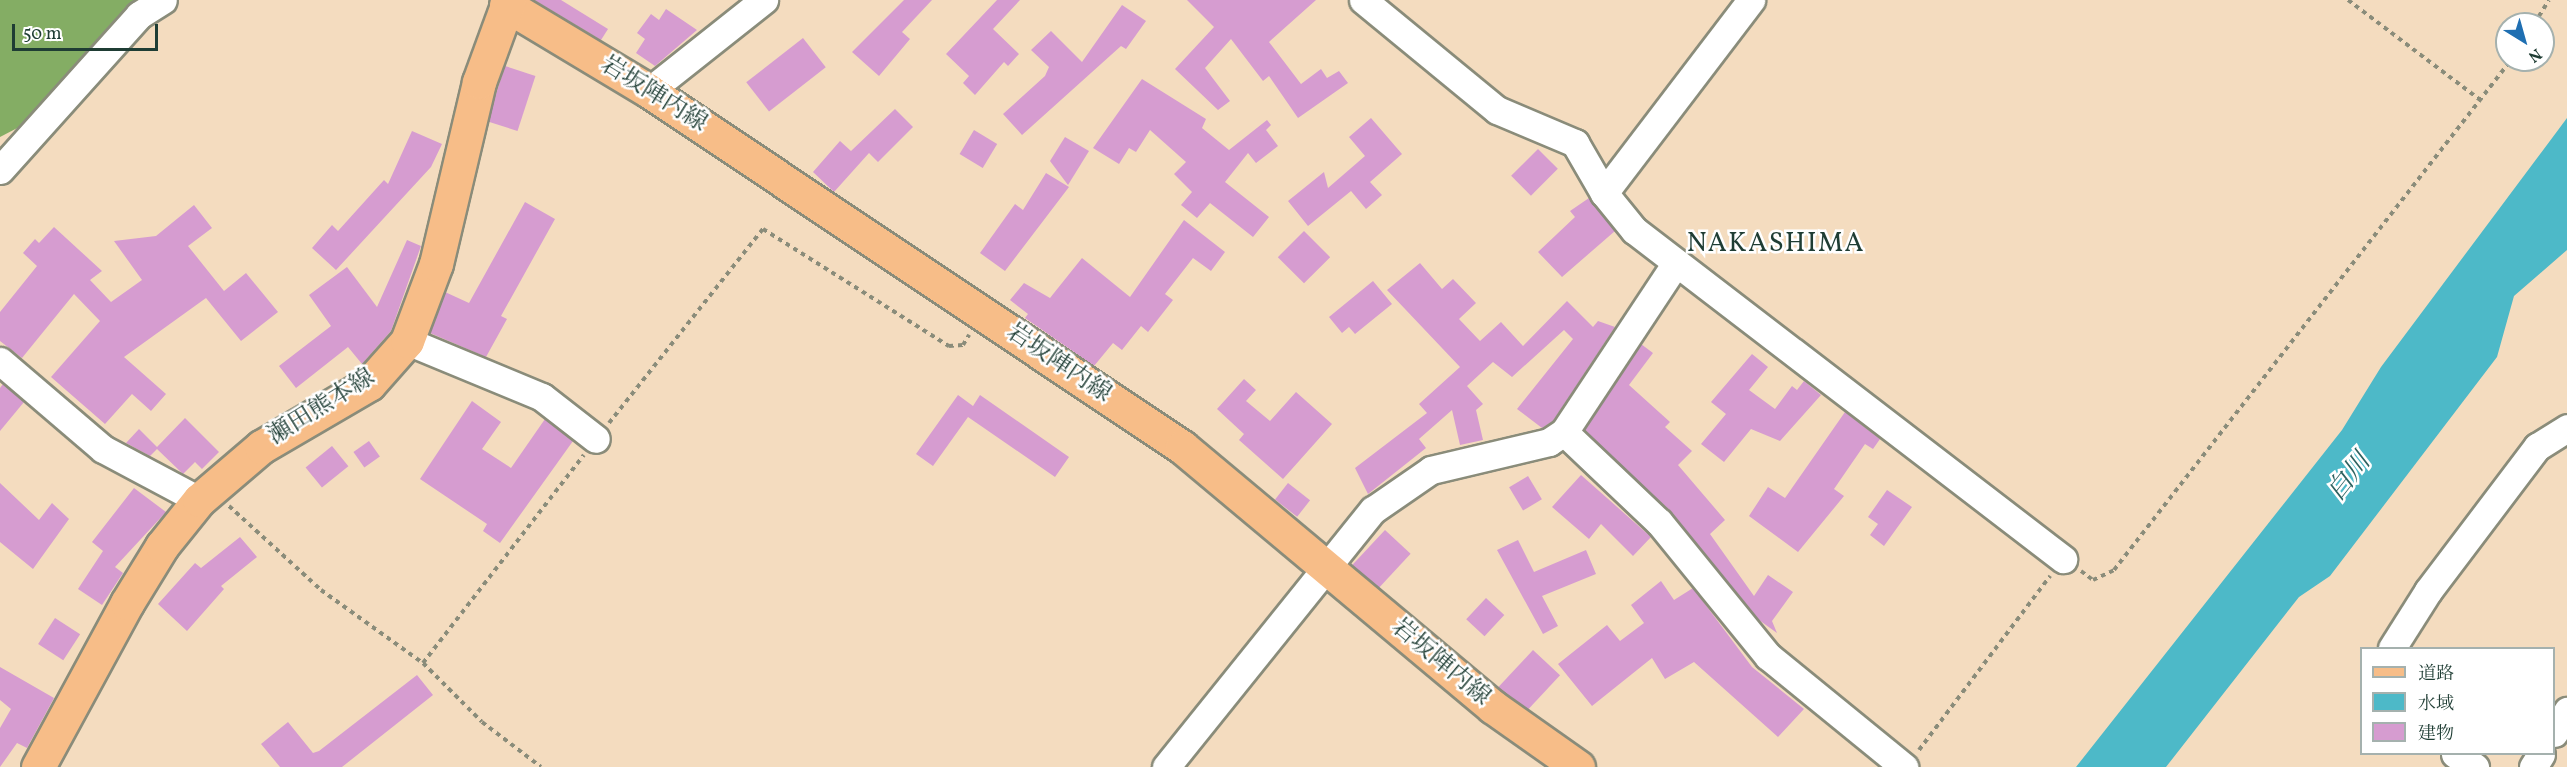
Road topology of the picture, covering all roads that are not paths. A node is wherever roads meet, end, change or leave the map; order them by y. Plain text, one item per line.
1 (163, 0) edge
2 (764, 0) edge
3 (1364, 0) edge
4 (1751, 0) edge
5 (503, 2) edge
6 (649, 91) junction
7 (0, 170) edge
8 (1604, 193) junction
9 (1676, 263) junction
10 (407, 341) junction
11 (0, 361) edge
12 (2567, 428) edge
13 (1564, 432) junction
14 (596, 439) road end
15 (205, 493) junction
16 (2063, 559) road end
17 (1325, 566) junction
18 (2393, 647) edge
19 (2567, 711) edge
20 (2555, 731) edge
21 (2458, 755) edge
22 (1908, 762) edge
23 (38, 767) edge
24 (1166, 767) edge
25 (1578, 767) edge
26 (2475, 767) edge

1 - 7 street
2 - 6 street
3 - 8 street
4 - 8 street
5 - 6 main road, 岩坂陣内線
5 - 10 main road, 瀬田熊本線
6 - 17 main road, 岩坂陣内線
8 - 9 street
9 - 13 street
9 - 16 street
10 - 14 street
10 - 15 main road, 瀬田熊本線
11 - 15 street
12 - 18 street
13 - 17 street
13 - 22 street
15 - 23 main road, 瀬田熊本線
17 - 24 street
17 - 25 main road, 岩坂陣内線
19 - 20 street
21 - 26 street

